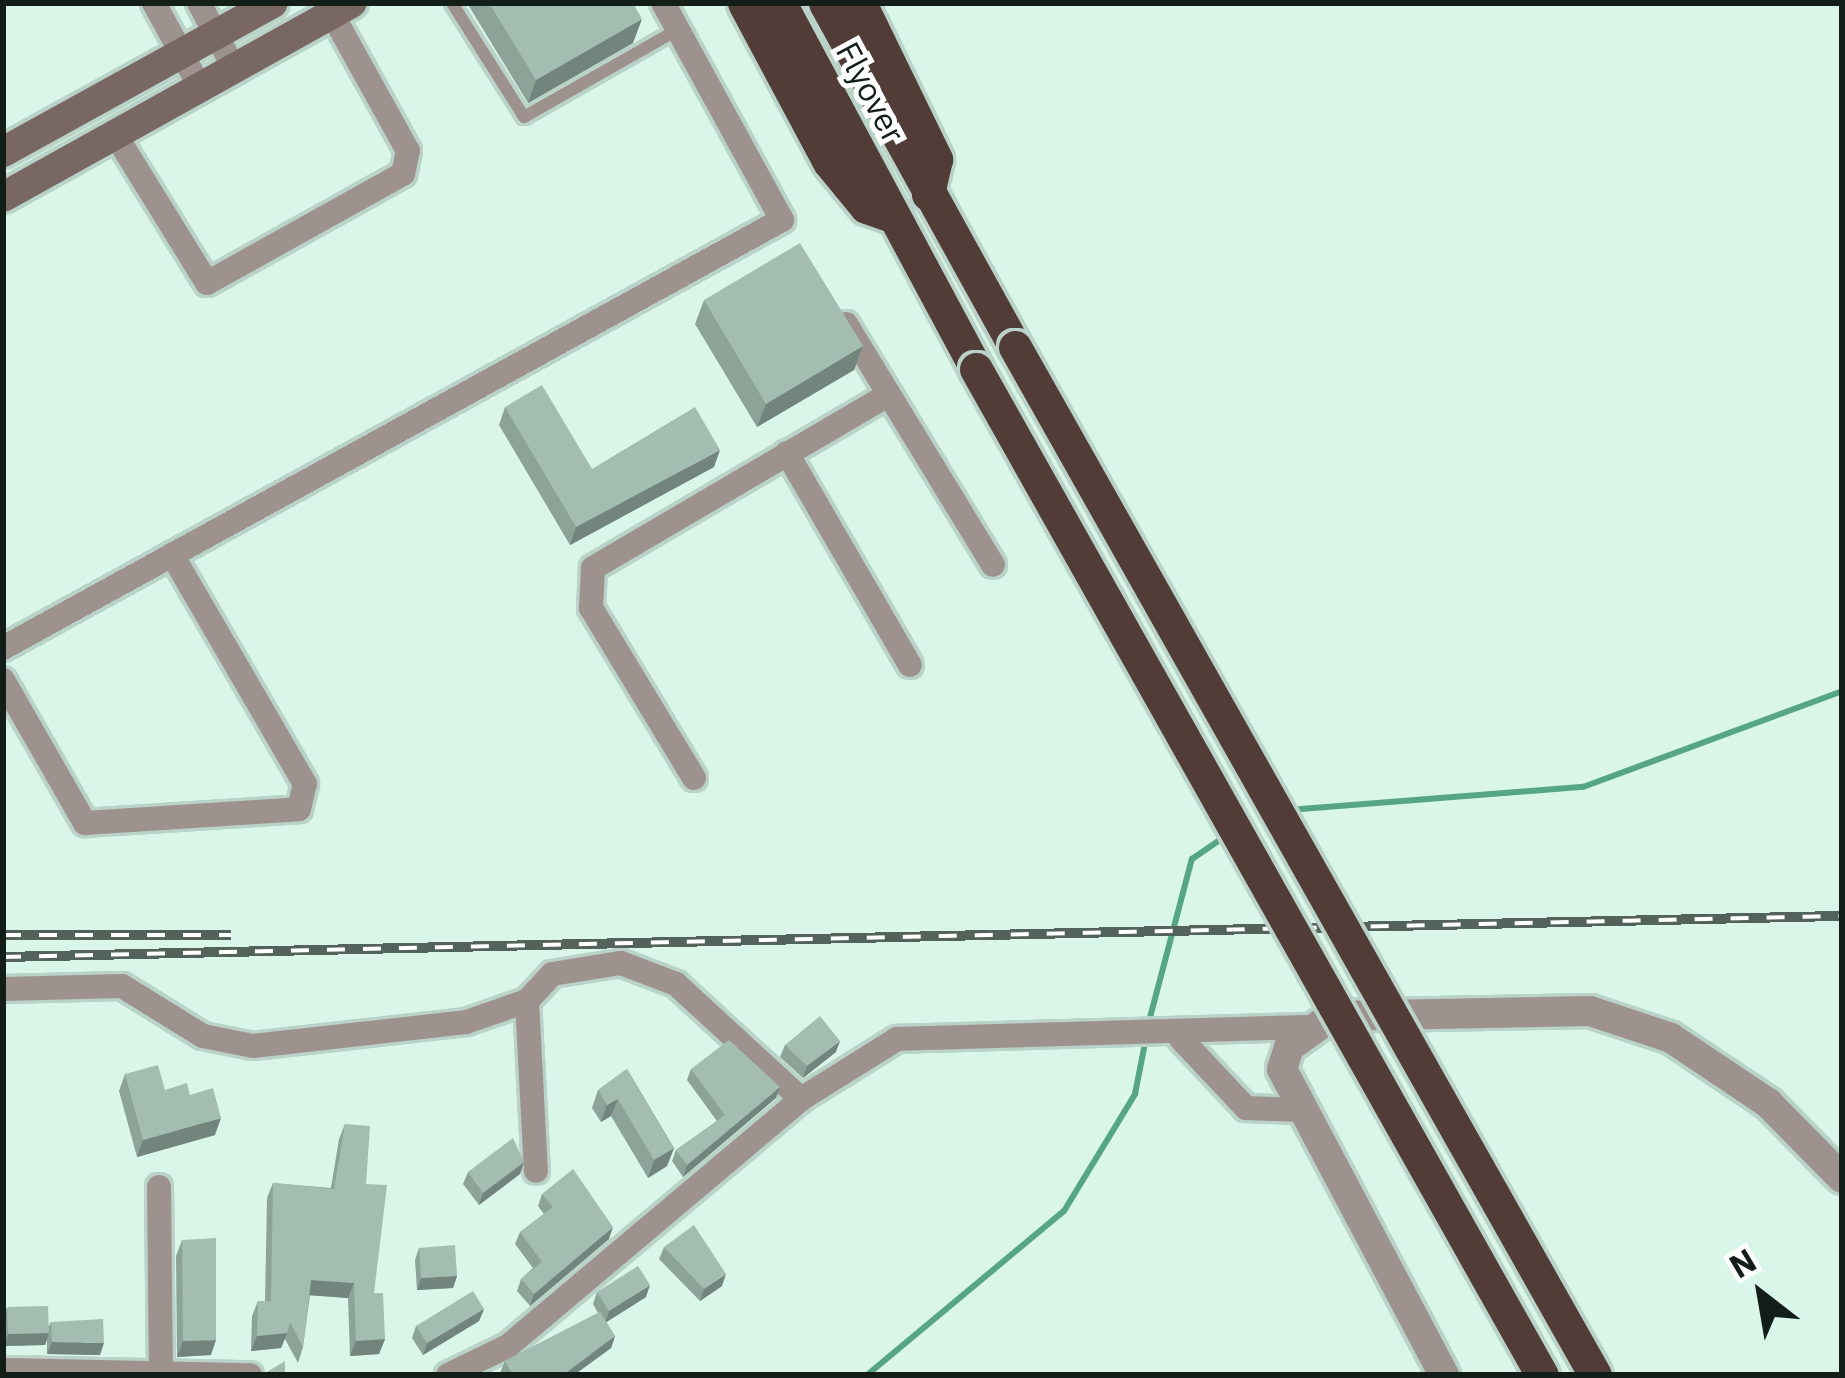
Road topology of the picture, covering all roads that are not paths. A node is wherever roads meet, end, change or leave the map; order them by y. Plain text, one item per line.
1 (154, 3) edge
2 (199, 3) edge
3 (273, 3) edge
4 (452, 3) edge
5 (663, 3) edge
6 (744, 3) edge
7 (780, 3) edge
8 (825, 3) edge
9 (860, 3) edge
10 (342, 9) edge
11 (677, 30) junction
12 (216, 34) junction
13 (181, 54) junction
14 (234, 68) junction
15 (200, 88) junction
16 (116, 134) junction
17 (3, 152) edge
18 (928, 194) junction
19 (3, 197) edge
20 (894, 216) junction
21 (829, 297) edge
22 (889, 394) junction
23 (788, 453) junction
24 (172, 555) junction
25 (993, 565) dead end
26 (3, 648) edge
27 (910, 664) dead end
28 (3, 680) edge
29 (694, 778) dead end
30 (3, 989) edge
31 (527, 1001) junction
32 (1310, 1027) junction
33 (1176, 1038) junction
34 (801, 1099) junction
35 (1299, 1110) junction
36 (536, 1171) dead end
37 (1842, 1178) edge
38 (159, 1187) dead end
39 (3, 1370) edge
40 (161, 1374) edge
41 (250, 1375) edge
42 (448, 1375) edge
43 (1444, 1375) edge
44 (1542, 1375) edge
45 (1595, 1375) edge

1 - 13 street
2 - 12 street
3 - 12 main road
4 - 11 lane
5 - 11 street
6 - 20 highway
7 - 20 highway, Flyover
8 - 18 highway, Flyover
9 - 18 highway
10 - 14 main road
10 - 16 street
11 - 24 street
12 - 13 main road
12 - 14 street
13 - 15 street
13 - 17 main road
14 - 15 main road
15 - 16 main road
16 - 19 main road
18 - 45 highway, Flyover, bridge
20 - 44 highway, Flyover, bridge
21 - 22 street
22 - 23 street
22 - 25 street
23 - 27 street
23 - 29 street
24 - 26 street
24 - 28 street
30 - 31 street
31 - 34 street
31 - 36 street
32 - 33 street
32 - 35 street
32 - 37 street
33 - 34 street
33 - 35 street
34 - 42 street
35 - 43 street
38 - 40 street
39 - 40 street
40 - 41 street

